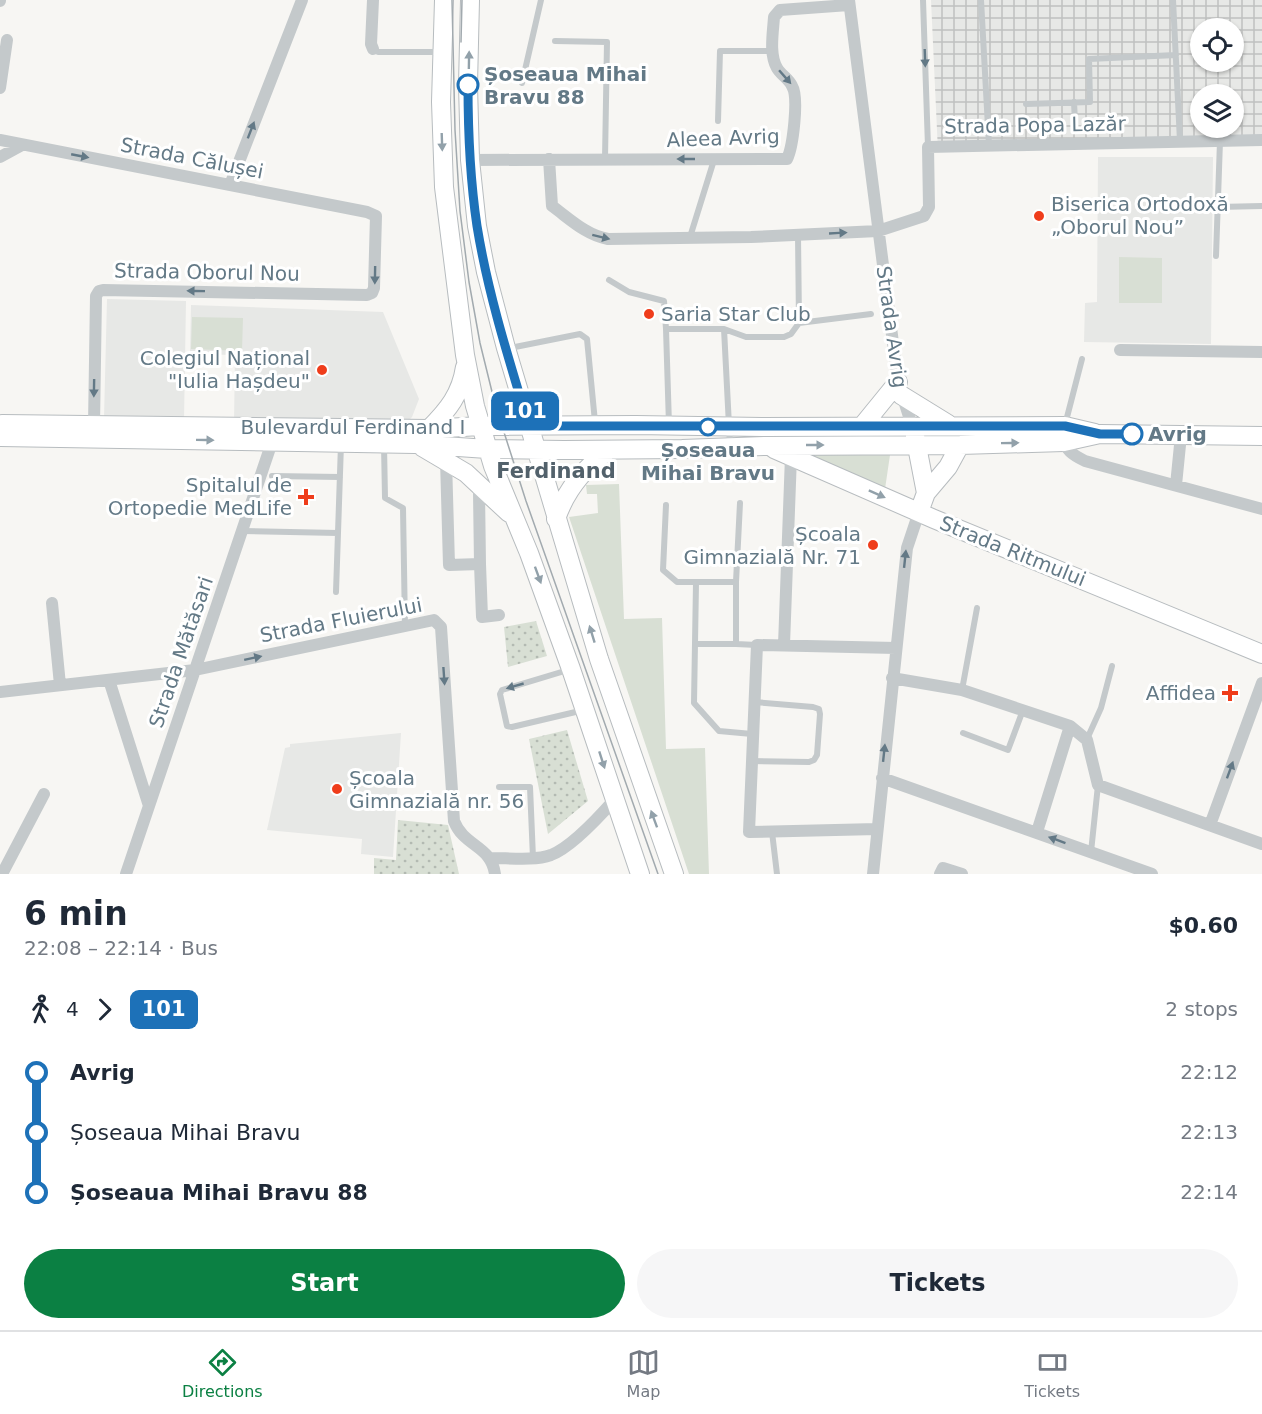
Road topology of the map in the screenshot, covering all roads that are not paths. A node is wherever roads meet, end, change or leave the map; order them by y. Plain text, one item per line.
1 (302, 0) edge
2 (373, 0) edge
3 (444, 0) edge
4 (470, 0) edge
5 (540, 0) edge
6 (923, 0) edge
7 (981, 0) edge
8 (1173, 0) edge
9 (849, 3) edge
10 (7, 40) dead end
11 (555, 41) dead end
12 (373, 49) joint
13 (773, 51) junction
14 (442, 52) junction
15 (1176, 55) junction
16 (522, 83) dead end
17 (0, 88) edge
18 (1074, 102) junction
19 (1026, 104) dead end
20 (718, 121) dead end
21 (1075, 122) dead end
22 (0, 140) edge
23 (1262, 140) edge
24 (1220, 141) junction
25 (1180, 142) junction
26 (989, 145) junction
27 (22, 146) junction
28 (928, 147) junction
29 (0, 157) edge
30 (549, 159) junction
31 (605, 159) junction
32 (714, 159) junction
33 (470, 160) junction
34 (230, 184) junction
35 (1262, 206) edge
36 (1218, 207) junction
37 (376, 216) joint
38 (878, 231) junction
39 (798, 235) junction
40 (690, 237) junction
41 (1216, 256) dead end
42 (609, 280) dead end
43 (871, 314) dead end
44 (800, 323) junction
45 (724, 328) junction
46 (666, 329) junction
47 (506, 348) junction
48 (1120, 350) dead end
49 (1262, 352) edge
50 (465, 355) junction
51 (1082, 359) dead end
52 (900, 389) junction
53 (0, 424) edge
54 (595, 425) junction
55 (669, 425) junction
56 (863, 425) junction
57 (480, 426) junction
58 (529, 426) junction
59 (912, 426) junction
60 (952, 426) junction
61 (729, 427) junction
62 (429, 429) junction
63 (105, 430) junction
64 (1065, 434) junction
65 (1181, 435) junction
66 (0, 436) edge
67 (385, 436) junction
68 (1262, 436) edge
69 (272, 442) junction
70 (340, 444) junction
71 (415, 444) junction
72 (918, 445) junction
73 (960, 445) junction
74 (765, 446) junction
75 (730, 447) junction
76 (488, 449) junction
77 (537, 450) junction
78 (609, 450) junction
79 (791, 456) junction
80 (446, 460) junction
81 (272, 476) dead end
82 (339, 477) junction
83 (1176, 484) junction
84 (479, 492) dead end
85 (926, 493) junction
86 (740, 502) dead end
87 (666, 505) dead end
88 (1262, 509) edge
89 (919, 512) junction
90 (556, 519) junction
91 (517, 521) junction
92 (243, 531) junction
93 (338, 534) junction
94 (480, 564) junction
95 (736, 582) junction
96 (696, 583) junction
97 (336, 592) dead end
98 (52, 603) dead end
99 (977, 608) dead end
100 (500, 615) dead end
101 (405, 626) junction
102 (736, 644) junction
103 (695, 645) junction
104 (757, 645) junction
105 (784, 645) junction
106 (896, 648) junction
107 (1262, 654) edge
108 (1112, 666) dead end
109 (571, 669) junction
110 (195, 670) junction
111 (892, 678) junction
112 (109, 680) junction
113 (1262, 683) edge
114 (60, 686) junction
115 (962, 690) junction
116 (0, 692) edge
117 (753, 702) junction
118 (585, 709) junction
119 (1024, 710) junction
120 (1070, 726) junction
121 (963, 733) dead end
122 (752, 734) junction
123 (1087, 740) junction
124 (751, 761) junction
125 (882, 778) junction
126 (1098, 785) junction
127 (499, 787) dead end
128 (44, 794) dead end
129 (615, 799) junction
130 (149, 806) junction
131 (1210, 825) junction
132 (877, 829) junction
133 (772, 832) junction
134 (1037, 832) junction
135 (1262, 844) edge
136 (1091, 852) junction
137 (491, 858) junction
138 (533, 858) junction
139 (2, 874) edge
140 (126, 874) edge
141 (495, 874) edge
142 (640, 874) edge
143 (674, 874) edge
144 (777, 874) edge
145 (873, 874) edge
146 (940, 874) edge
147 (962, 874) edge
148 (1152, 874) edge

34 -> 1 street
2 - 12 street
3 - 14 main road
33 -> 4 main road
5 - 16 lane
6 -> 28 lane
7 - 26 lane
8 - 15 lane
9 - 13 street, Aleea Avrig
9 - 38 street, Strada Avrig
10 - 17 street
11 - 31 lane
12 - 14 lane
13 - 20 lane
13 -> 32 street, Aleea Avrig
14 -> 50 main road
15 - 18 lane
15 - 25 lane
18 - 19 lane
18 - 21 lane
22 - 27 street, Strada Călușei
23 - 24 street, Strada Popa Lazăr
24 - 25 street, Strada Popa Lazăr
24 - 36 lane
25 - 26 street, Strada Popa Lazăr
26 - 28 street, Strada Popa Lazăr
27 - 29 street
27 -> 34 street, Strada Călușei
28 - 38 street, Strada Popa Lazăr
30 - 31 street, Aleea Avrig
30 - 33 street, Aleea Avrig
30 -> 40 street
32 -> 31 street, Aleea Avrig
32 - 40 lane
33 - 47 main road
34 - 37 street, Strada Călușei
35 - 36 lane
36 - 41 lane
37 -> 63 street, Strada Oborul Nou
39 -> 38 street
38 - 52 street, Strada Avrig
39 - 40 street
39 - 44 lane
42 - 46 lane
43 - 44 lane
44 - 45 lane
45 - 46 lane
45 - 61 lane
46 - 55 lane
47 - 54 lane
47 - 58 main road
48 - 49 street
50 - 57 main road
50 - 62 main road
51 - 64 lane
52 - 56 main road
52 - 59 street, Strada Avrig
52 - 60 main road
53 - 63 main road, Bulevardul Ferdinand I
54 - 55 main road, Bulevardul Ferdinand I
54 - 58 main road, Bulevardul Ferdinand I
55 - 61 main road, Bulevardul Ferdinand I
56 - 59 main road, Bulevardul Ferdinand I
56 - 61 main road, Bulevardul Ferdinand I
57 - 58 main road, Bulevardul Ferdinand I
57 - 62 main road, Bulevardul Ferdinand I
57 - 76 main road
58 - 77 main road
59 - 60 main road, Bulevardul Ferdinand I
59 - 72 main road, Strada Avrig
60 - 64 main road, Bulevardul Ferdinand I
61 - 75 lane
62 - 67 main road, Bulevardul Ferdinand I
63 - 66 main road, Bulevardul Ferdinand I
63 - 67 main road, Bulevardul Ferdinand I
63 -> 69 main road, Bulevardul Ferdinand I
64 - 65 main road, Bulevardul Ferdinand I
73 -> 64 main road, Bulevardul Ferdinand I
64 - 83 street
65 - 68 main road, Bulevardul Ferdinand I
65 - 83 street
67 - 70 main road, Bulevardul Ferdinand I
67 - 71 main road, Bulevardul Ferdinand I
67 - 101 lane
69 - 70 main road, Bulevardul Ferdinand I
69 - 92 street, Strada Mătăsari
70 - 82 lane
71 - 76 main road, Bulevardul Ferdinand I
71 - 80 main road
72 - 73 main road, Bulevardul Ferdinand I
74 -> 72 main road, Bulevardul Ferdinand I
72 - 85 main road, Strada Avrig
73 - 85 main road
74 - 75 main road, Bulevardul Ferdinand I
74 - 79 main road, Strada Ritmului
75 - 78 main road, Bulevardul Ferdinand I
76 - 77 main road, Bulevardul Ferdinand I
76 - 91 main road
77 - 78 main road, Bulevardul Ferdinand I
77 - 90 main road
78 - 90 main road
79 -> 89 main road, Strada Ritmului
79 - 105 street
80 - 91 main road
80 - 94 street
81 - 82 lane
82 - 93 lane
83 - 88 street
84 - 94 street
85 - 89 main road, Strada Avrig
86 - 95 lane
87 - 96 lane
106 -> 89 street, Strada Avrig
89 - 107 main road, Strada Ritmului
143 -> 90 main road
91 -> 109 main road
92 - 93 lane
92 - 110 street, Strada Mătăsari
93 - 97 lane
94 - 100 street
95 - 96 lane
95 - 102 lane
96 - 103 lane
98 - 114 street
99 - 115 lane
110 -> 101 street, Strada Fluierului
101 -> 137 street, Strada Fluierului
102 - 103 lane
102 - 104 lane
103 - 122 lane
104 - 105 street
104 - 117 street
105 - 106 street
106 - 111 street, Strada Avrig
108 - 123 lane
109 - 118 main road
109 -> 118 lane
110 - 112 street, Strada Fluierului
110 - 130 street, Strada Mătăsari
111 - 115 street
125 -> 111 street, Strada Avrig
112 - 114 street, Strada Fluierului
112 - 130 street
131 -> 113 street
114 - 116 street, Strada Fluierului
115 - 119 street
117 - 122 street
117 - 124 lane
118 -> 129 main road
119 - 120 street
119 - 121 lane
120 - 123 street
120 - 134 street
122 - 124 street
123 - 126 street
124 - 133 street
125 - 132 street, Strada Avrig
125 - 134 street
126 - 131 street
126 - 136 lane
127 - 138 lane
128 - 139 street
129 - 138 street
129 - 142 main road
130 - 140 street, Strada Mătăsari
131 - 135 street
132 - 133 street
132 - 145 street, Strada Avrig
133 - 144 lane
136 -> 134 street
136 - 148 street
137 - 138 street
137 - 141 street
146 - 147 street

